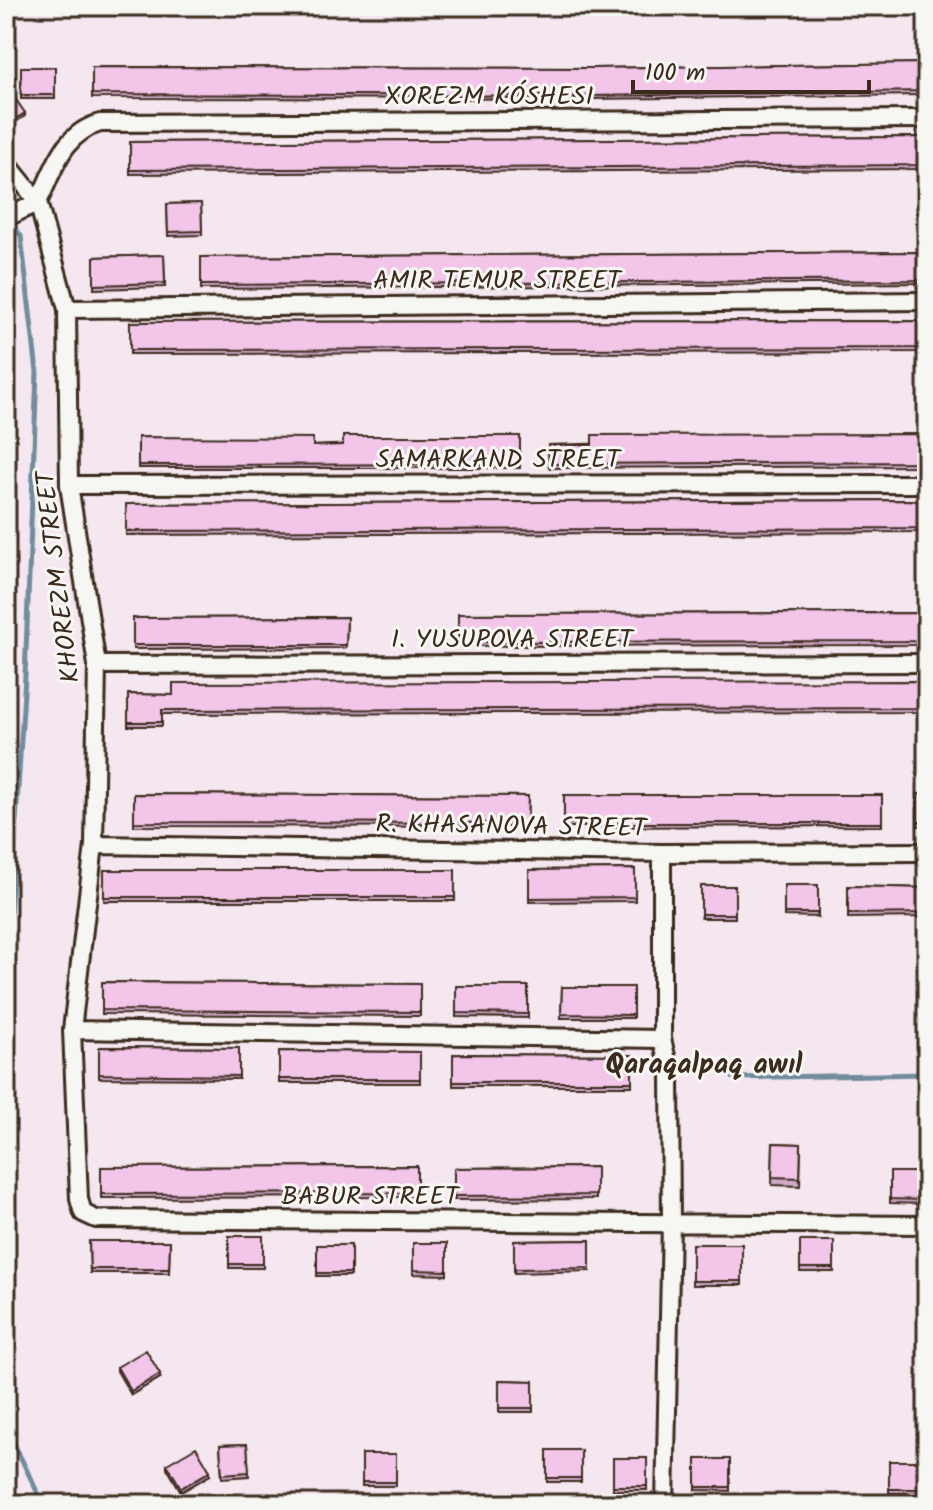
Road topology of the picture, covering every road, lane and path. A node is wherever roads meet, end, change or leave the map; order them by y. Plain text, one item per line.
1 (927, 119) edge
2 (6, 162) edge
3 (38, 202) junction
4 (6, 218) edge
5 (927, 301) edge
6 (67, 309) junction
7 (927, 484) edge
8 (69, 485) junction
9 (927, 663) edge
10 (97, 665) junction
11 (94, 845) junction
12 (927, 852) edge
13 (662, 853) junction
14 (72, 1030) junction
15 (662, 1039) junction
16 (79, 1199) joint
17 (671, 1223) junction
18 (927, 1225) edge
19 (665, 1504) edge

1 - 3 street, XOREZM KÓSHESI
2 - 3 street
3 - 4 street
3 - 6 street, KHOREZM STREET
5 - 6 street, AMIR TEMUR STREET
6 - 8 street, KHOREZM STREET
7 - 8 street, SAMARKAND STREET
8 - 10 street, KHOREZM STREET
9 - 10 street, I. YUSUPOVA STREET
10 - 11 street, KHOREZM STREET
11 - 13 street, R. KHASANOVA STREET
11 - 14 street, KHOREZM STREET
12 - 13 street, R. KHASANOVA STREET
13 - 15 street
14 - 15 street
14 - 16 street, KHOREZM STREET
15 - 17 street
16 - 17 street, BABUR STREET
17 - 18 street, BABUR STREET
17 - 19 street

